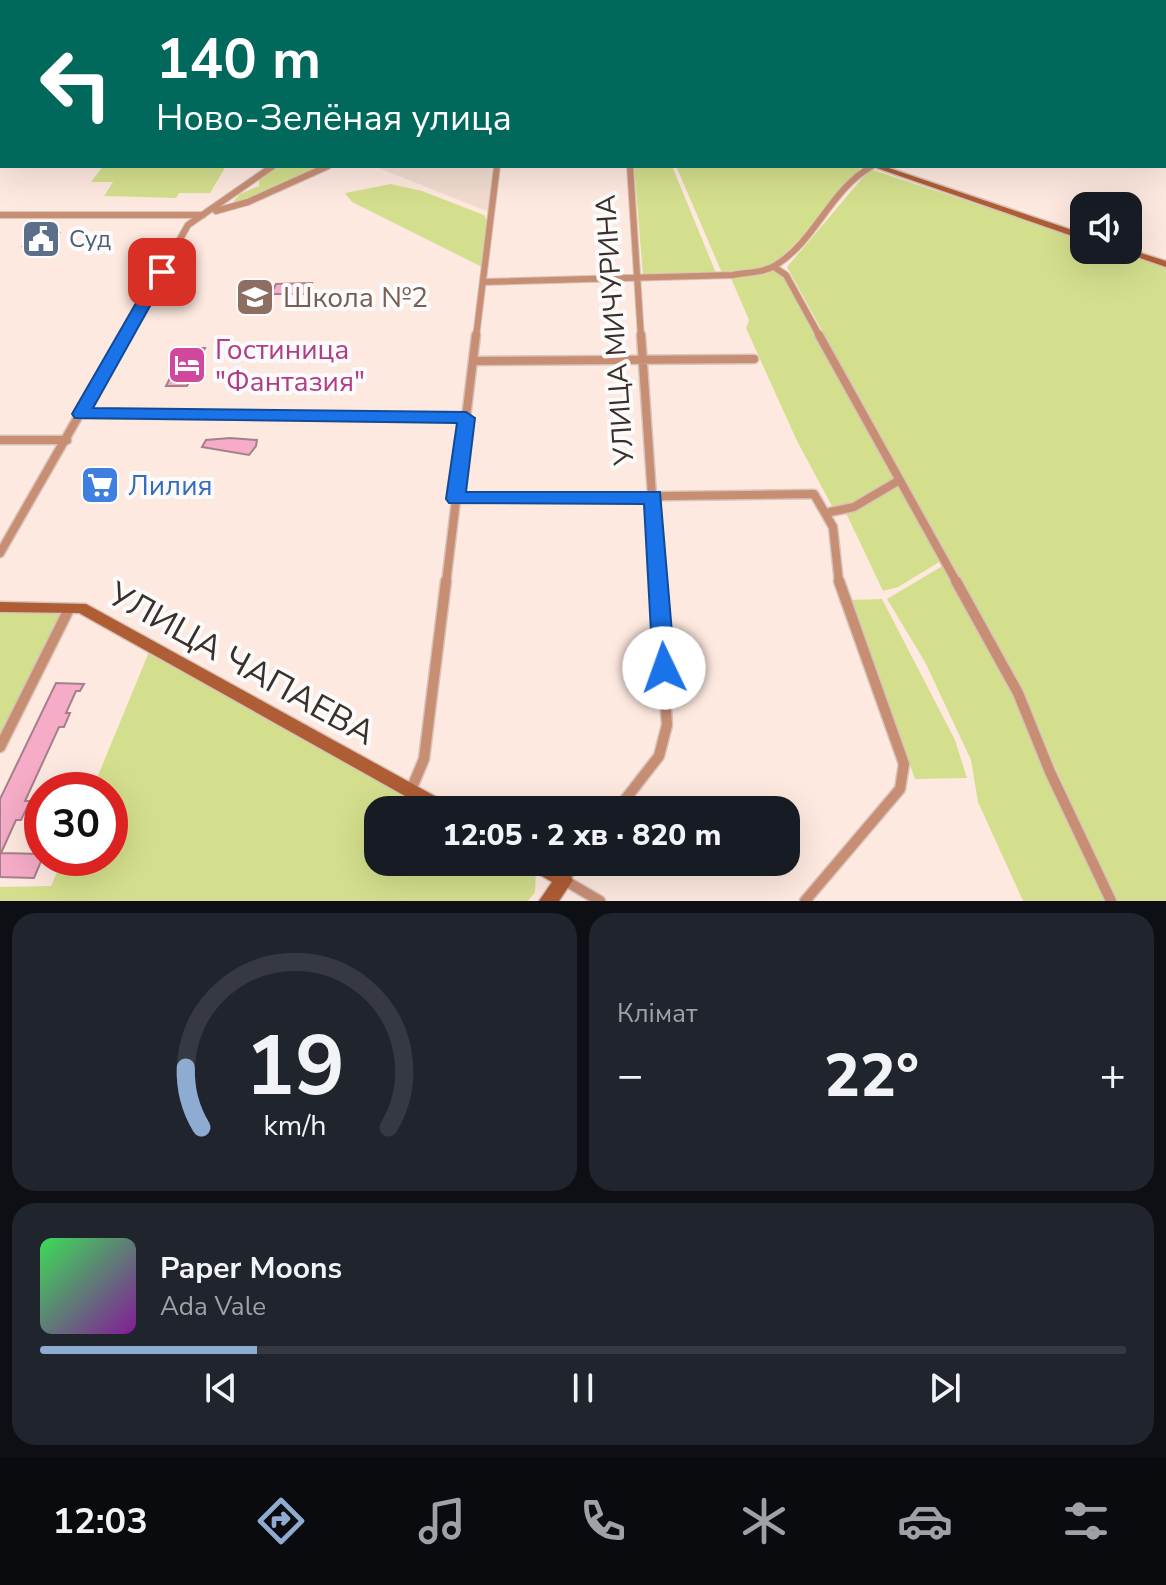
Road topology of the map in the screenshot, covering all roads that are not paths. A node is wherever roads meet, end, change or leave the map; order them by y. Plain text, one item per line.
1 (270, 168) edge
2 (324, 168) edge
3 (497, 168) edge
4 (630, 168) edge
5 (869, 168) edge
6 (879, 168) edge
7 (0, 215) edge
8 (206, 215) junction
9 (1070, 232) edge
10 (1142, 256) edge
11 (1166, 264) edge
12 (774, 267) junction
13 (639, 277) junction
14 (483, 282) junction
15 (754, 359) dead end
16 (643, 360) junction
17 (474, 361) junction
18 (81, 414) junction
19 (466, 418) junction
20 (0, 440) edge
21 (67, 440) junction
22 (898, 481) junction
23 (654, 497) junction
24 (456, 499) junction
25 (830, 512) junction
26 (0, 553) edge
27 (0, 607) edge
28 (69, 609) junction
29 (0, 747) edge
30 (411, 790) junction
31 (421, 796) edge
32 (628, 796) edge
33 (557, 876) edge
34 (567, 876) edge
35 (564, 880) junction
36 (548, 901) edge
37 (600, 901) edge
38 (805, 901) edge
39 (1111, 901) edge

1 - 8 street
2 - 8 street
3 - 14 street
4 - 13 street, УЛИЦА МИЧУРИНА
5 - 12 street
6 - 9 main road
7 - 8 street
8 - 18 street
10 - 11 main road
12 - 13 street
12 - 22 street
13 - 14 street
13 - 16 street, УЛИЦА МИЧУРИНА
14 - 17 street
15 - 16 street
16 - 17 street
16 - 23 street, УЛИЦА МИЧУРИНА
17 - 19 street
18 - 19 street
18 - 21 street
19 - 24 street
20 - 21 street
21 - 26 street
22 - 25 street
22 - 39 street
23 - 24 street
23 - 25 street
23 - 32 street, УЛИЦА МИЧУРИНА
24 - 30 street
25 - 38 street
27 - 28 main road, УЛИЦА ЧАПАЕВА
28 - 29 street
28 - 30 main road, УЛИЦА ЧАПАЕВА
30 - 31 main road, УЛИЦА ЧАПАЕВА
33 - 35 main road
34 - 35 street
35 - 36 main road
35 - 37 street

